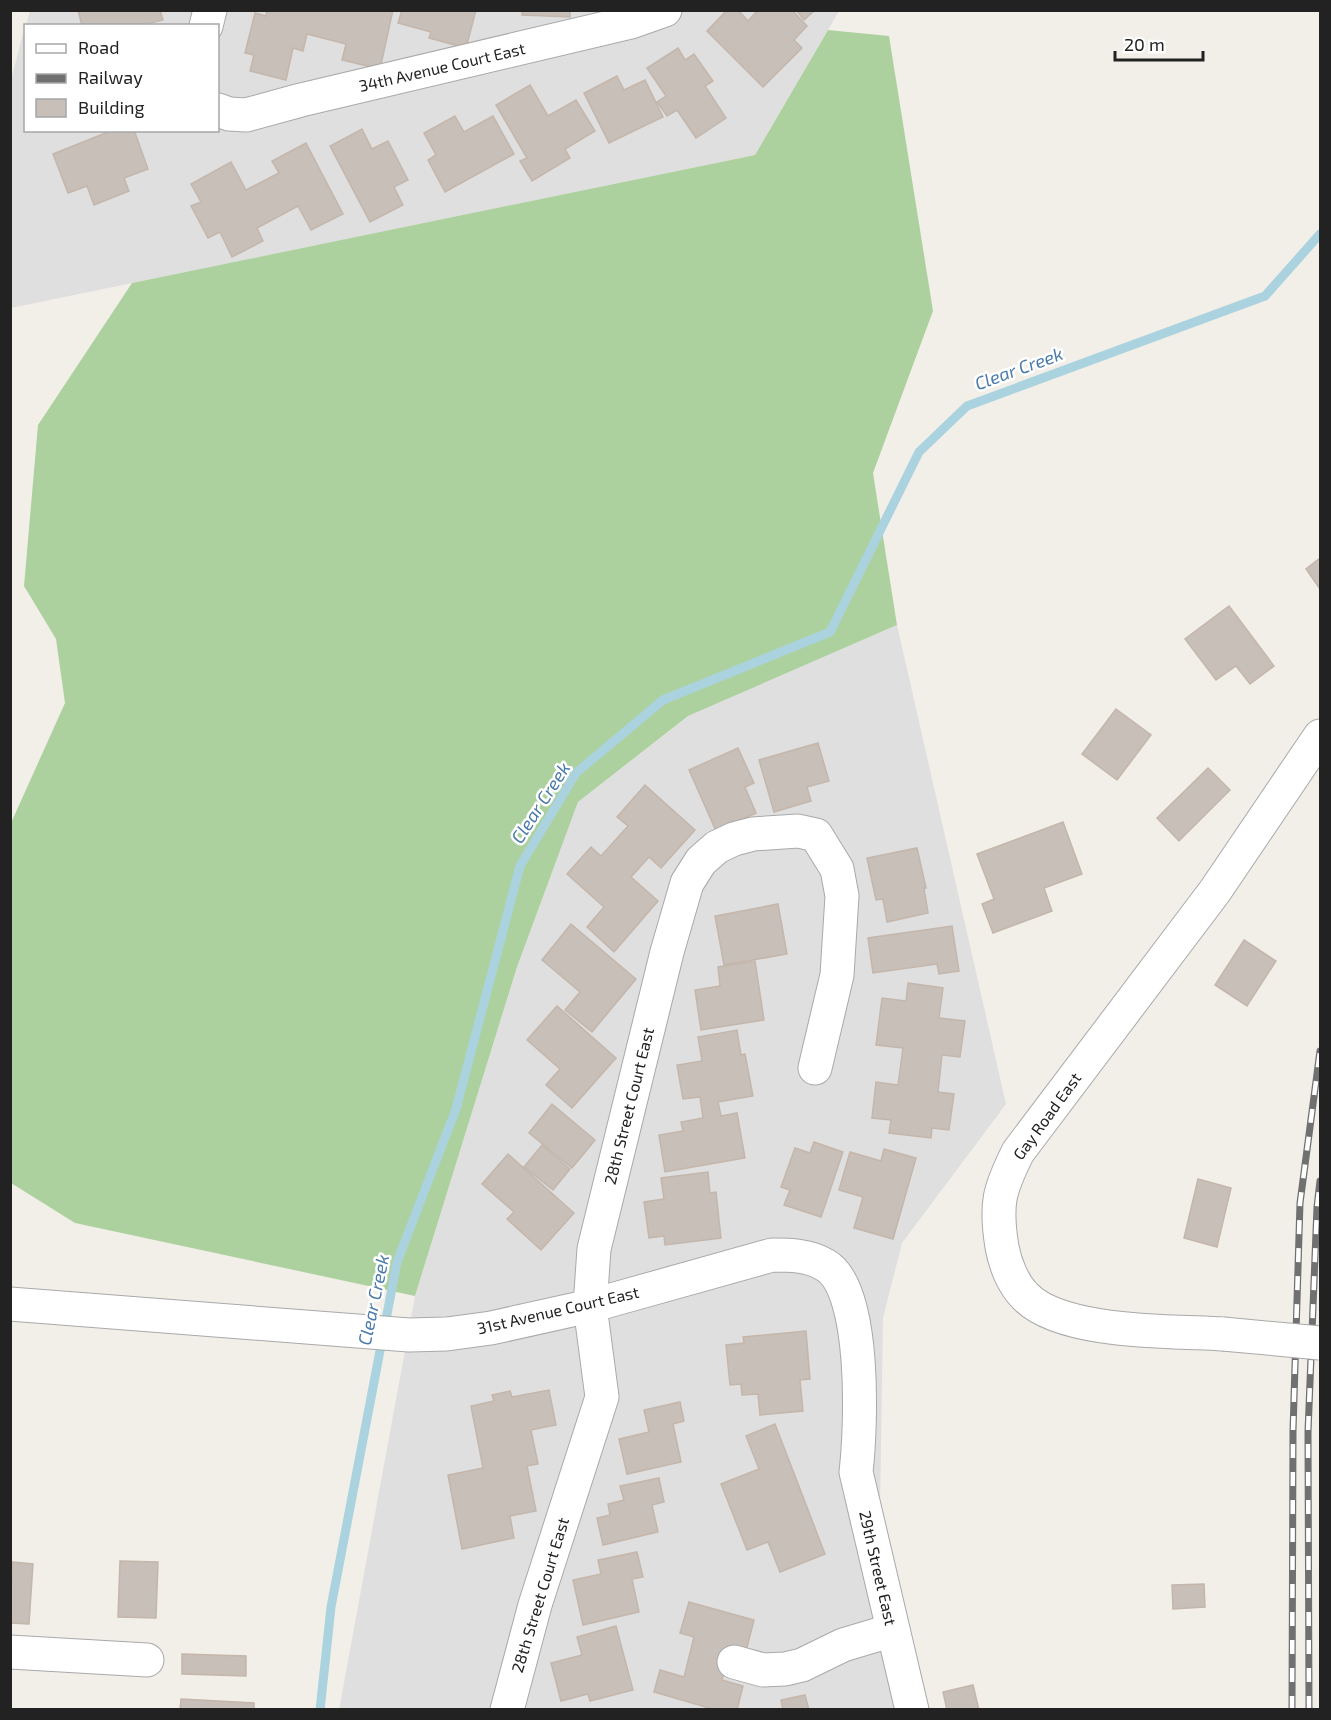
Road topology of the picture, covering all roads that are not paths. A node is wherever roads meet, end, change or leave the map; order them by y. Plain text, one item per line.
1 (665, 10) edge
2 (219, 110) edge
3 (1320, 736) edge
4 (815, 1068) dead end
5 (10, 1304) edge
6 (590, 1306) junction
7 (1320, 1343) edge
8 (860, 1425) joint
9 (893, 1630) junction
10 (10, 1652) edge
11 (147, 1660) dead end
12 (734, 1662) dead end
13 (507, 1710) edge
14 (912, 1710) edge

1 - 2 street, 34th Avenue Court East
3 - 7 street, Gay Road East, bridge
4 - 6 street, 28th Street Court East
5 - 6 street, 31st Avenue Court East
6 - 8 street, 31st Avenue Court East
6 - 13 street, 28th Street Court East
8 - 9 street, 29th Street East
9 - 12 street
9 - 14 street, 29th Street East
10 - 11 street

